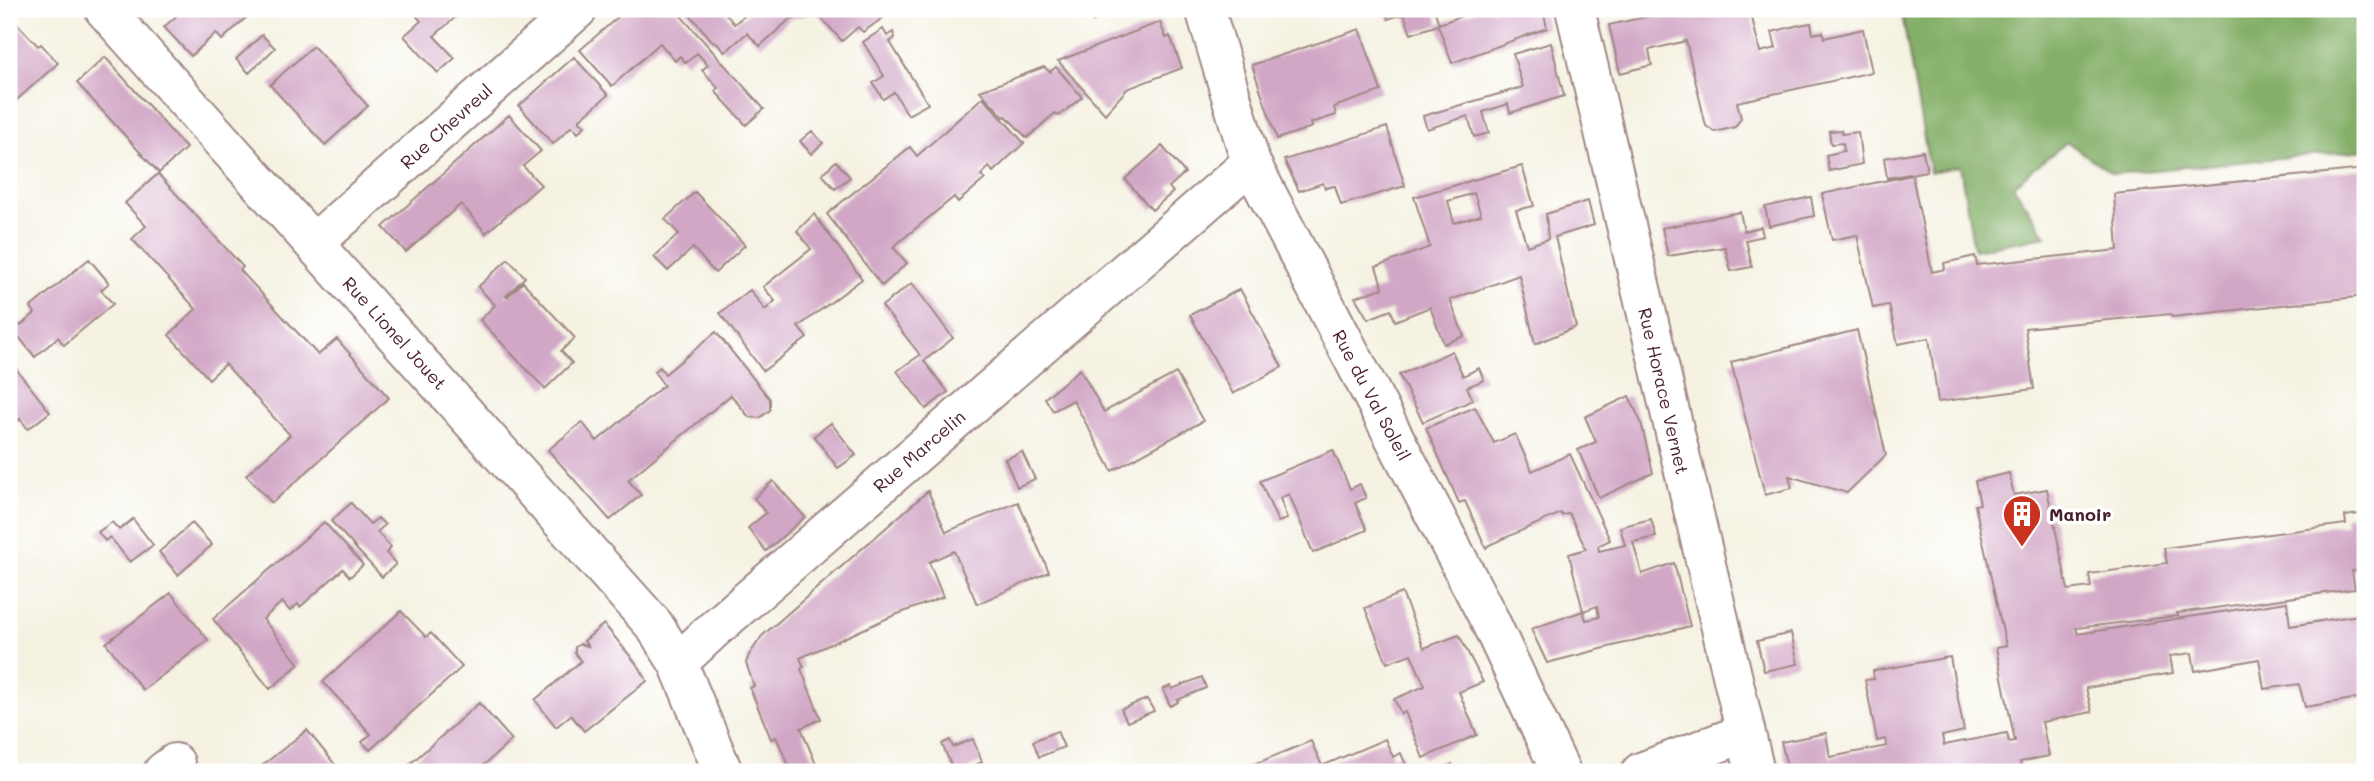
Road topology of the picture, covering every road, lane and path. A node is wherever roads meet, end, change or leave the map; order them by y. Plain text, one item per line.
1 (104, 9) edge
2 (578, 9) edge
3 (1205, 9) edge
4 (1575, 9) edge
5 (1251, 163) junction
6 (314, 243) junction
7 (678, 663) junction
8 (1745, 733) junction
9 (723, 772) edge
10 (1561, 772) edge
11 (1641, 772) edge
12 (1755, 772) edge

1 - 6 street, Rue Lionel Jouet
2 - 6 street, Rue Chevreul
3 - 5 street, Rue du Val Soleil
4 - 8 street, Rue Horace Vernet
5 - 7 street, Rue Marcelin
5 - 10 street, Rue du Val Soleil
6 - 7 street, Rue Lionel Jouet
7 - 9 street
8 - 11 street
8 - 12 street, Rue Horace Vernet

